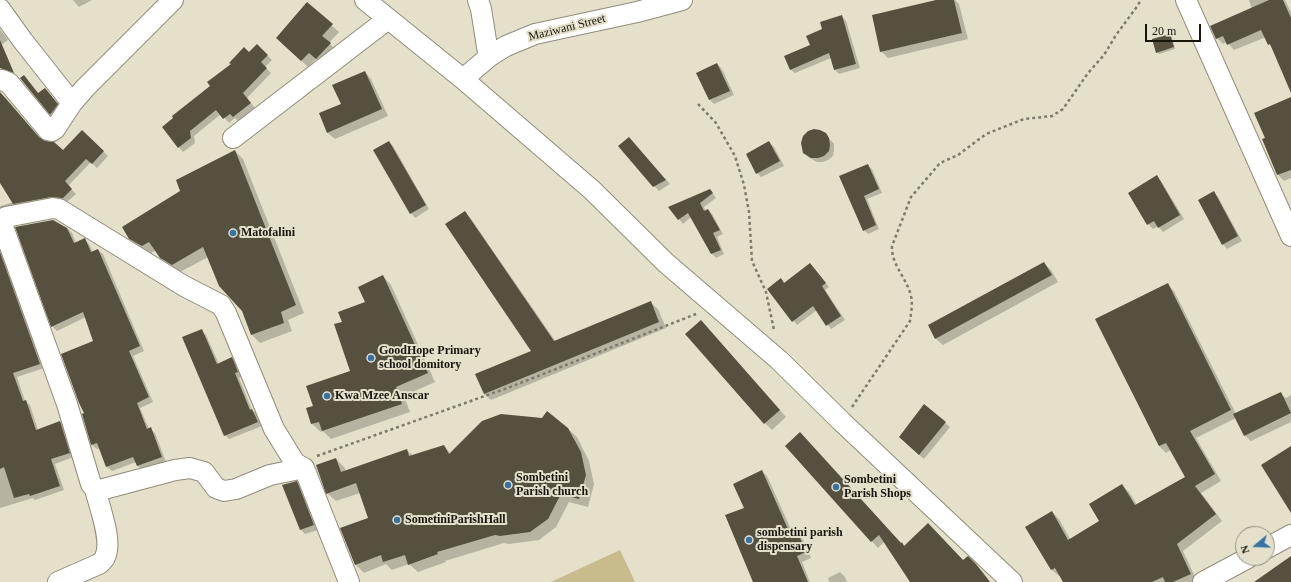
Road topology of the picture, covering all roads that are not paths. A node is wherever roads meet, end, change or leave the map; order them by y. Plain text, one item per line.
1 (173, 0) edge
2 (365, 0) edge
3 (478, 0) edge
4 (682, 0) edge
5 (1186, 0) edge
6 (634, 6) edge
7 (0, 9) edge
8 (388, 19) junction
9 (490, 56) junction
10 (463, 79) junction
11 (0, 80) edge
12 (72, 103) junction
13 (233, 138) dead end
14 (1291, 236) edge
15 (300, 466) junction
16 (95, 489) junction
17 (1289, 540) edge
18 (1275, 545) edge
19 (1235, 565) edge
20 (58, 582) edge
21 (349, 582) edge
22 (1012, 582) edge
23 (1202, 582) edge

1 - 12 street
2 - 8 street
3 - 9 street
4 - 6 street, Maziwani Street
5 - 14 street
6 - 9 street, Maziwani Street
7 - 12 street
8 - 10 street
8 - 13 street
9 - 10 street, Maziwani Street
10 - 22 street
11 - 12 street
15 - 16 street
15 - 16 street
15 - 21 street
16 - 20 street
17 - 18 street
19 - 23 street

